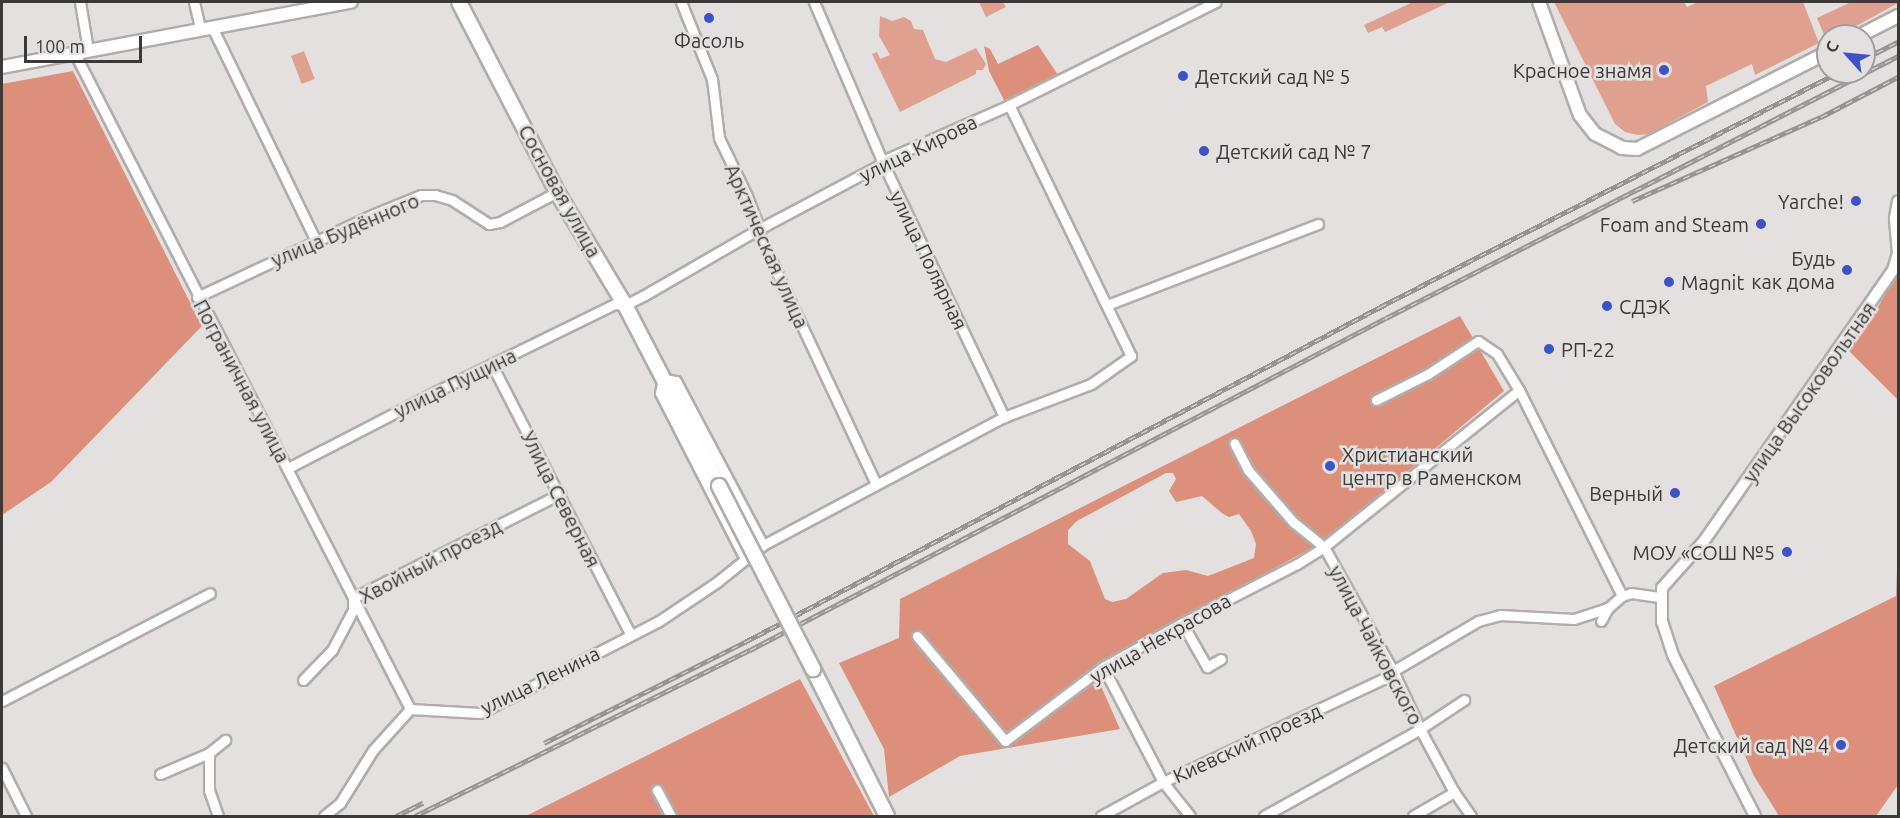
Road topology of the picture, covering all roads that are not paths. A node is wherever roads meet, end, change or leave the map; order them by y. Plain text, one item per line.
1 (80, 2) edge
2 (194, 2) edge
3 (351, 2) edge
4 (459, 2) edge
5 (681, 2) edge
6 (814, 2) edge
7 (1216, 2) edge
8 (1539, 2) edge
9 (1899, 16) edge
10 (206, 28) junction
11 (1876, 28) edge
12 (88, 50) junction
13 (74, 52) junction
14 (1816, 58) edge
15 (2, 67) edge
16 (1009, 105) junction
17 (882, 161) junction
18 (557, 192) junction
19 (1899, 201) edge
20 (1318, 224) dead end
21 (757, 230) junction
22 (316, 241) junction
23 (197, 297) junction
24 (624, 305) junction
25 (1107, 305) junction
26 (492, 365) junction
27 (663, 379) junction
28 (1520, 390) junction
29 (1376, 400) dead end
30 (1004, 417) junction
31 (1234, 442) dead end
32 (288, 468) junction
33 (876, 484) junction
34 (560, 494) junction
35 (762, 545) junction
36 (1324, 547) junction
37 (745, 559) junction
38 (210, 593) dead end
39 (1622, 596) junction
40 (1661, 597) junction
41 (353, 598) junction
42 (1608, 608) junction
43 (1601, 621) dead end
44 (1182, 623) junction
45 (630, 634) junction
46 (917, 636) dead end
47 (1221, 659) dead end
48 (1103, 667) junction
49 (1394, 674) junction
50 (303, 680) dead end
51 (1464, 700) dead end
52 (2, 701) edge
53 (410, 709) junction
54 (1420, 729) junction
55 (225, 740) dead end
56 (209, 753) junction
57 (2, 768) edge
58 (160, 774) dead end
59 (1163, 782) junction
60 (657, 790) dead end
61 (1454, 792) junction
62 (26, 816) edge
63 (218, 816) edge
64 (324, 816) edge
65 (671, 816) edge
66 (887, 816) edge
67 (1101, 816) edge
68 (1191, 816) edge
69 (1264, 816) edge
70 (1413, 816) edge
71 (1471, 816) edge
72 (1755, 816) edge

1 - 12 street
2 - 10 street
3 - 10 main road
4 - 18 main road, Сосновая улица
5 - 21 street, Арктическая улица
6 - 17 street, улица Полярная
7 - 16 street, улица Кирова
8 - 14 main road
9 - 11 main road
10 - 12 main road
10 - 22 street
12 - 13 main road
13 - 15 main road
13 - 23 street, Пограничная улица
16 - 17 street, улица Кирова
16 - 25 street
17 - 21 street, улица Кирова
17 - 30 street, улица Полярная
18 - 22 street, улица Будённого
18 - 24 main road, Сосновая улица
19 - 40 street, улица Высоковольтная
20 - 25 street
21 - 24 street, улица Кирова
21 - 33 street, Арктическая улица
22 - 23 street, улица Будённого
23 - 32 street, Пограничная улица
24 - 26 street, улица Пущина
24 - 27 main road, Сосновая улица
25 - 30 street, улица Ленина
26 - 32 street, улица Пущина
26 - 34 street, Улица Северная
27 - 35 street
27 - 37 street
27 - 66 main road, Сосновая улица, bridge
28 - 29 street
28 - 36 street, улица Чайковского
28 - 39 street
30 - 33 street, улица Ленина
31 - 36 street
32 - 41 street, Пограничная улица
33 - 35 street, улица Ленина
34 - 41 street, Хвойный проезд
34 - 45 street, Улица Северная
35 - 37 street, улица Ленина
36 - 44 street, улица Некрасова
36 - 49 street, улица Чайковского
37 - 45 street, улица Ленина
38 - 52 street
39 - 40 street
39 - 42 street
40 - 72 street
41 - 50 street, Хвойный проезд
41 - 53 street, Пограничная улица
42 - 43 street
42 - 49 street, Киевский проезд
44 - 47 street
44 - 48 street, улица Некрасова
45 - 53 street, улица Ленина
46 - 48 street, улица Некрасова
48 - 59 street
49 - 54 street, улица Чайковского
49 - 59 street, Киевский проезд
51 - 54 street
53 - 64 street
54 - 61 street, улица Чайковского
54 - 69 street
55 - 56 street
56 - 58 street
56 - 63 street
57 - 62 street
59 - 67 street, Киевский проезд
59 - 68 street
60 - 65 street
61 - 70 street
61 - 71 street, улица Чайковского

